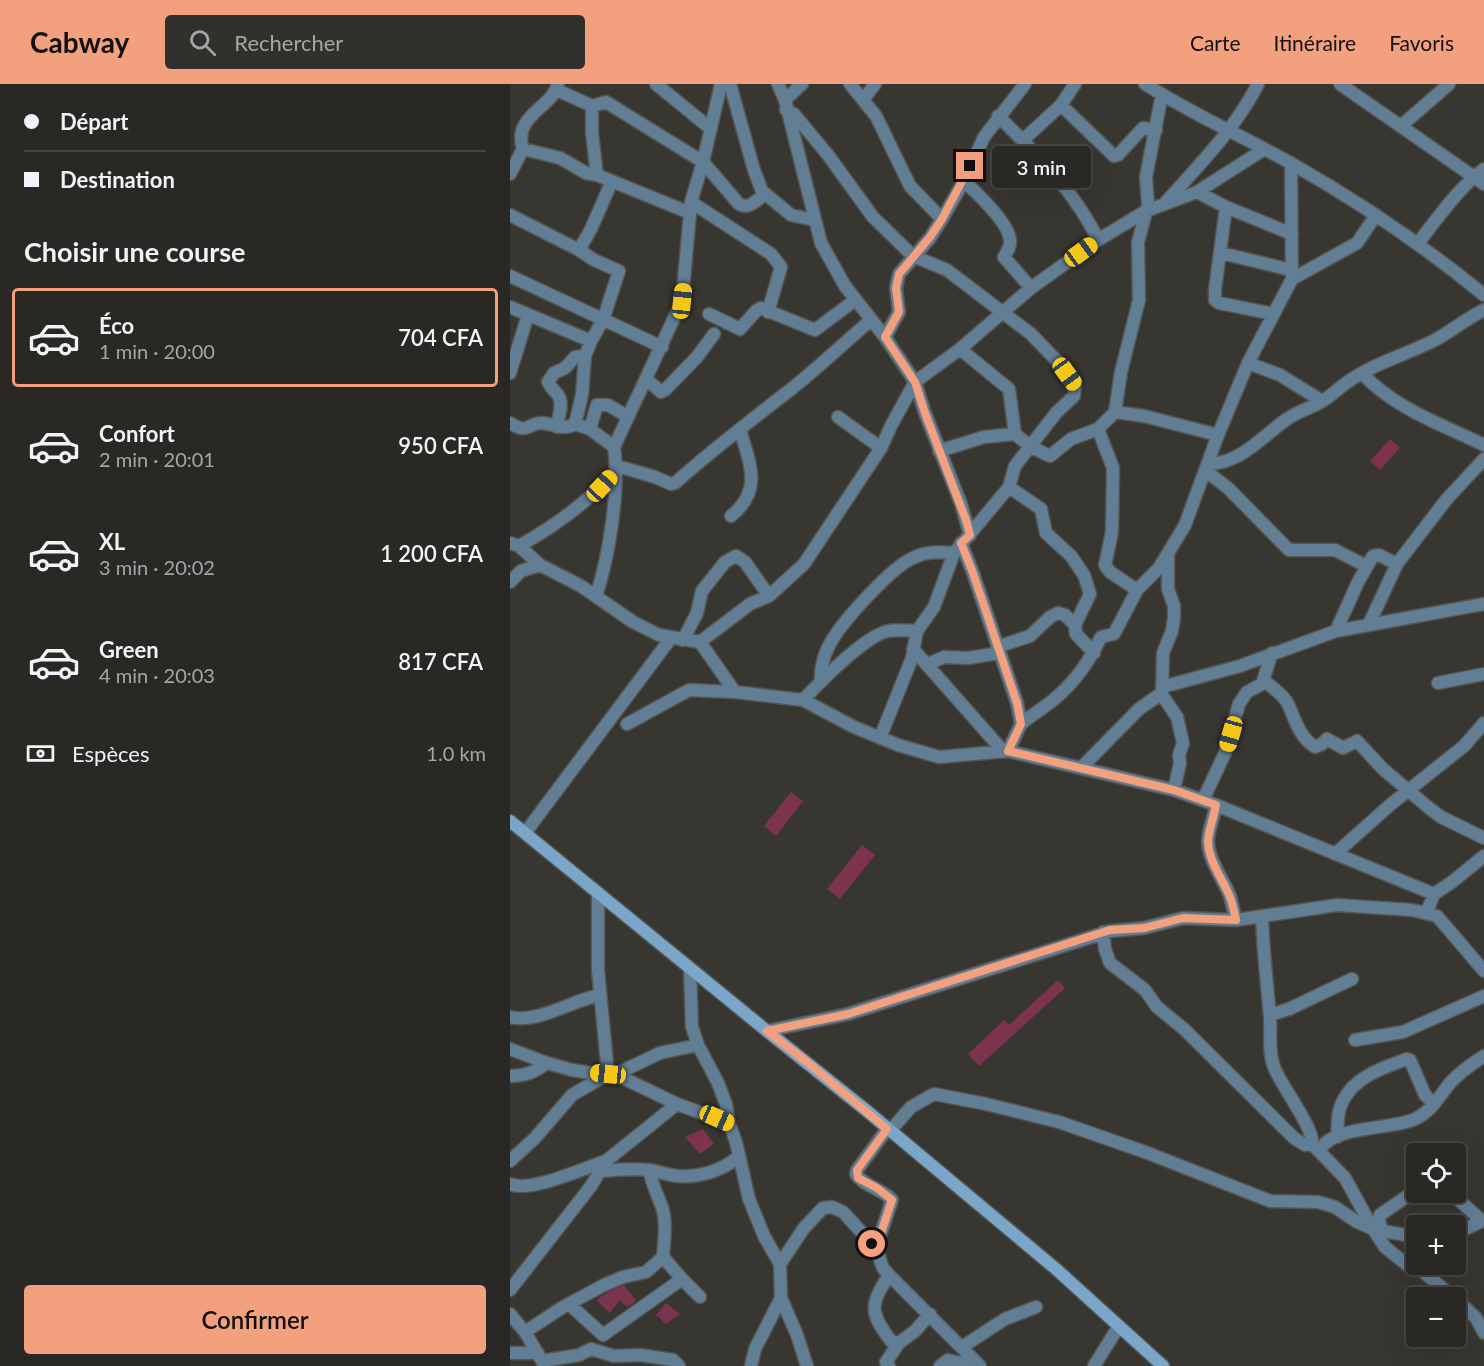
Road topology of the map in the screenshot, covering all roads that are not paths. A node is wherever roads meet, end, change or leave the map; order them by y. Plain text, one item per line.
1 (656, 84) edge
2 (778, 84) edge
3 (802, 84) edge
4 (850, 84) edge
5 (875, 84) edge
6 (1025, 84) edge
7 (1075, 84) edge
8 (1145, 84) edge
9 (1258, 84) edge
10 (1340, 84) edge
11 (1449, 84) edge
12 (726, 85) edge
13 (557, 87) edge
14 (1162, 94) junction
15 (863, 100) junction
16 (785, 105) junction
17 (1061, 105) junction
18 (592, 106) junction
19 (998, 116) junction
20 (1401, 126) junction
21 (711, 129) junction
22 (1156, 130) junction
23 (1230, 130) junction
24 (1023, 140) junction
25 (523, 148) junction
26 (1263, 150) junction
27 (514, 160) edge
28 (703, 162) junction
29 (1291, 164) junction
30 (510, 174) edge
31 (597, 175) junction
32 (1480, 177) edge
33 (612, 181) junction
34 (964, 181) junction
35 (1197, 192) junction
36 (765, 194) junction
37 (1163, 205) junction
38 (1226, 207) junction
39 (690, 208) junction
40 (1146, 211) junction
41 (510, 214) edge
42 (1376, 215) junction
43 (942, 219) junction
44 (814, 220) junction
45 (1292, 234) junction
46 (1098, 240) junction
47 (1419, 243) junction
48 (579, 250) junction
49 (1221, 252) junction
50 (914, 256) junction
51 (1292, 274) junction
52 (510, 276) edge
53 (1031, 288) junction
54 (1484, 295) edge
55 (855, 300) junction
56 (510, 307) edge
57 (1484, 310) edge
58 (768, 312) junction
59 (1003, 314) junction
60 (1274, 314) junction
61 (528, 315) junction
62 (709, 315) dead end
63 (603, 320) junction
64 (871, 320) junction
65 (714, 334) dead end
66 (885, 337) junction
67 (591, 340) junction
68 (662, 348) junction
69 (960, 349) junction
70 (585, 356) junction
71 (1248, 363) junction
72 (510, 373) edge
73 (1362, 373) junction
74 (646, 379) junction
75 (915, 382) junction
76 (1322, 401) junction
77 (1115, 412) junction
78 (627, 416) junction
79 (838, 417) dead end
80 (510, 423) edge
81 (575, 424) junction
82 (556, 427) junction
83 (590, 429) junction
84 (1098, 429) junction
85 (740, 430) junction
86 (1015, 434) junction
87 (1218, 435) junction
88 (1484, 445) edge
89 (614, 447) junction
90 (1031, 447) junction
91 (882, 448) junction
92 (939, 451) junction
93 (1484, 459) edge
94 (1207, 467) junction
95 (616, 469) junction
96 (1009, 487) junction
97 (731, 516) dead end
98 (514, 544) edge
99 (962, 544) junction
100 (1168, 552) junction
101 (1397, 564) junction
102 (540, 565) junction
103 (1366, 566) junction
104 (510, 582) edge
105 (1137, 590) junction
106 (596, 596) junction
107 (769, 596) junction
108 (1484, 604) edge
109 (1369, 624) junction
110 (1075, 625) junction
111 (917, 631) junction
112 (1336, 631) junction
113 (677, 639) junction
114 (700, 642) junction
115 (913, 649) junction
116 (998, 650) junction
117 (1094, 653) junction
118 (1272, 653) junction
119 (928, 664) junction
120 (1484, 674) edge
121 (1264, 680) junction
122 (821, 682) junction
123 (1438, 683) dead end
124 (1162, 691) junction
125 (735, 692) junction
126 (803, 700) junction
127 (1484, 723) edge
128 (627, 724) dead end
129 (1021, 724) junction
130 (880, 738) junction
131 (1005, 751) junction
132 (1082, 767) junction
133 (1174, 790) junction
134 (1408, 791) junction
135 (1203, 800) junction
136 (1216, 805) junction
137 (510, 821) edge
138 (525, 833) junction
139 (1484, 838) edge
140 (1335, 854) junction
141 (1484, 856) edge
142 (598, 893) junction
143 (1434, 894) junction
144 (1427, 912) junction
145 (1262, 916) junction
146 (1236, 920) junction
147 (1103, 932) junction
148 (690, 969) junction
149 (1484, 971) edge
150 (1352, 979) dead end
151 (600, 995) junction
152 (1484, 996) edge
153 (1270, 1015) junction
154 (510, 1017) edge
155 (767, 1031) junction
156 (1355, 1040) dead end
157 (698, 1045) junction
158 (510, 1049) edge
159 (1484, 1056) edge
160 (546, 1063) junction
161 (611, 1075) junction
162 (510, 1076) edge
163 (677, 1104) junction
164 (1434, 1104) junction
165 (729, 1123) junction
166 (889, 1130) junction
167 (1337, 1137) junction
168 (1316, 1147) junction
169 (738, 1157) junction
170 (510, 1161) edge
171 (604, 1166) junction
172 (649, 1170) junction
173 (510, 1184) edge
174 (1406, 1197) edge
175 (1463, 1203) edge
176 (1483, 1221) edge
177 (1466, 1229) edge
178 (1377, 1230) junction
179 (1406, 1235) edge
180 (876, 1248) junction
181 (663, 1257) junction
182 (780, 1264) junction
183 (889, 1275) junction
184 (514, 1277) edge
185 (682, 1279) junction
186 (1441, 1287) edge
187 (510, 1290) edge
188 (700, 1298) dead end
189 (781, 1298) junction
190 (569, 1304) junction
191 (1036, 1307) dead end
192 (1466, 1307) edge
193 (510, 1314) edge
194 (930, 1314) junction
195 (1480, 1318) edge
196 (1119, 1326) junction
197 (525, 1332) junction
198 (1484, 1333) edge
199 (603, 1335) junction
200 (900, 1343) junction
201 (962, 1347) junction
202 (591, 1349) junction
203 (510, 1353) edge
204 (542, 1360) edge
205 (622, 1361) edge
206 (976, 1363) edge
207 (679, 1366) edge
208 (751, 1366) edge
209 (807, 1366) edge
210 (889, 1366) edge
211 (940, 1366) edge
212 (1094, 1366) edge
213 (1163, 1366) edge

1 - 21 street
2 - 16 street
3 - 16 street
4 - 15 street
5 - 15 street
6 - 19 street
7 - 17 street
8 - 14 street
9 - 23 street
10 - 20 street
11 - 20 street
12 - 21 street
12 - 36 street
13 - 18 street
13 - 25 street
14 - 22 street
14 - 23 street
15 - 43 street
16 - 44 street
16 - 50 street
17 - 22 street
17 - 24 street
18 - 28 street
18 - 31 street
19 - 24 street
19 - 34 street
20 - 32 street
21 - 28 street
22 - 40 street
23 - 26 street
23 - 37 street
24 - 46 street
25 - 27 street
25 - 31 street
26 - 29 street
26 - 35 street
27 - 30 street
28 - 36 street
28 - 39 street
29 - 42 street
29 - 45 street
31 - 33 street
32 - 47 street
33 - 39 street
33 - 48 street
34 - 43 street
34 - 53 street
35 - 37 street
35 - 38 street
36 - 44 street
37 - 40 street
38 - 45 street
38 - 49 street
39 - 58 street
39 - 68 street
40 - 46 street
40 - 77 street
41 - 48 street
42 - 47 street
42 - 51 street
43 - 50 street
44 - 55 street
45 - 51 street
46 - 53 street
47 - 54 street
48 - 63 street
49 - 51 street
49 - 60 street
50 - 59 street
50 - 66 street
51 - 60 street
52 - 63 street
53 - 59 street
55 - 58 street
55 - 64 street
56 - 61 street
57 - 73 street
58 - 62 street
59 - 69 street
59 - 90 street
60 - 71 street
61 - 67 street
61 - 72 street
63 - 67 street
63 - 68 street
64 - 66 street
64 - 85 street
65 - 74 street
66 - 75 street
67 - 70 street
68 - 74 street
69 - 75 street
69 - 86 street
70 - 81 street
70 - 82 street
71 - 76 street
71 - 87 street
73 - 76 street
73 - 88 street
74 - 78 street
75 - 91 street
75 - 92 street
76 - 94 street
77 - 84 street
77 - 87 street
78 - 83 street
78 - 89 street
79 - 91 street
80 - 82 street
81 - 82 street
81 - 83 street
83 - 89 street
84 - 90 street
84 - 105 street
85 - 95 street
85 - 97 street
86 - 90 street
86 - 92 street
87 - 94 street
89 - 95 street
90 - 96 street
91 - 107 street
92 - 99 street
93 - 101 street
94 - 100 street
94 - 103 street
95 - 98 street
95 - 106 street
96 - 99 street
96 - 110 street
98 - 102 street
99 - 111 street
99 - 116 street
99 - 122 street
100 - 105 street
100 - 124 street
101 - 103 street
101 - 109 street
102 - 104 street
102 - 106 street
103 - 112 street
105 - 117 street
106 - 113 street
107 - 113 street
107 - 114 street
108 - 109 street
109 - 112 street
110 - 116 street
110 - 117 street
111 - 115 street
111 - 122 street
112 - 118 street
113 - 114 street
113 - 138 street
114 - 125 street
115 - 119 street
115 - 130 street
116 - 119 street
116 - 129 street
117 - 129 street
118 - 121 street
118 - 124 street
119 - 131 street
120 - 123 street
121 - 134 street
121 - 135 street
122 - 126 street
124 - 132 street
124 - 133 street
125 - 126 street
125 - 128 street
126 - 130 street
127 - 134 street
129 - 131 street
130 - 131 street
131 - 132 street
132 - 133 street
133 - 135 street
134 - 139 street
134 - 140 street
135 - 136 street
136 - 140 street
136 - 146 street
137 - 138 street
138 - 142 street
140 - 143 street
141 - 143 street
142 - 148 street
142 - 151 street
143 - 144 street
144 - 145 street
144 - 149 street
145 - 146 street
145 - 153 street
146 - 147 street
147 - 155 street
147 - 168 street
148 - 155 street
148 - 157 street
150 - 153 street
151 - 154 street
151 - 161 street
152 - 156 street
153 - 168 street
155 - 166 street
157 - 161 street
157 - 165 street
158 - 160 street
159 - 164 street
160 - 161 street
160 - 162 street
161 - 163 street
161 - 170 street
163 - 165 street
163 - 171 street
164 - 167 street
164 - 167 street
165 - 169 street
166 - 178 street
166 - 180 street
166 - 196 street
167 - 168 street
168 - 178 street
169 - 172 street
169 - 182 street
171 - 172 street
171 - 173 street
171 - 184 street
172 - 181 street
174 - 178 street
175 - 176 street
176 - 177 street
178 - 179 street
178 - 186 street
180 - 182 street
180 - 183 street
181 - 185 street
181 - 190 street
182 - 189 street
183 - 194 street
183 - 200 street
184 - 187 street
185 - 188 street
185 - 199 street
189 - 208 street
189 - 209 street
190 - 197 street
190 - 199 street
191 - 201 street
192 - 195 street
193 - 197 street
194 - 200 street
194 - 201 street
195 - 198 street
196 - 212 street
196 - 213 street
197 - 204 street
199 - 202 street
200 - 210 street
201 - 206 street
202 - 204 street
202 - 205 street
203 - 204 street
205 - 207 street
206 - 211 street

